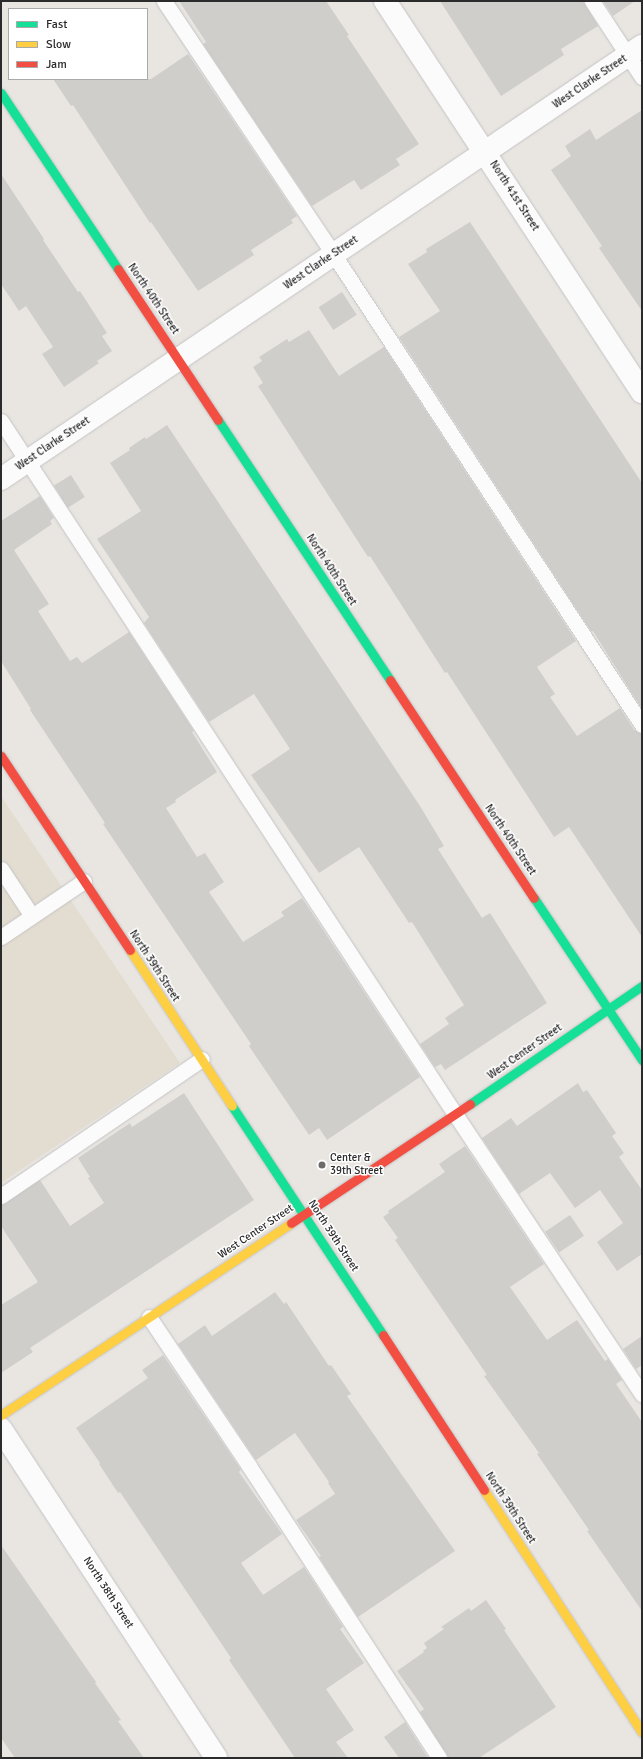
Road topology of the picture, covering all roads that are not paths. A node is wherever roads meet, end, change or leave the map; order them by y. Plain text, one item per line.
1 (164, 1) edge
2 (385, 1) edge
3 (592, 1) edge
4 (635, 51) edge
5 (642, 77) edge
6 (1, 92) edge
7 (486, 152) junction
8 (334, 255) junction
9 (179, 359) junction
10 (642, 392) edge
11 (1, 421) edge
12 (27, 461) junction
13 (1, 479) edge
14 (642, 725) edge
15 (1, 756) edge
16 (1, 869) edge
17 (84, 881) junction
18 (32, 916) junction
19 (1, 937) edge
20 (642, 986) edge
21 (608, 1009) junction
22 (202, 1060) junction
23 (642, 1060) edge
24 (456, 1114) junction
25 (1, 1196) edge
26 (304, 1214) junction
27 (148, 1317) junction
28 (642, 1394) edge
29 (1, 1415) edge
30 (1, 1429) edge
31 (642, 1732) edge
32 (216, 1758) edge
33 (439, 1758) edge

1 - 8 lane
2 - 7 street, North 41st Street
3 - 4 lane
4 - 5 lane
4 - 7 street, West Clarke Street
6 - 9 street, North 40th Street
7 - 8 street, West Clarke Street
7 - 10 street, North 41st Street
8 - 9 street, West Clarke Street
8 - 14 lane
9 - 12 street, West Clarke Street
9 - 21 street, North 40th Street
11 - 12 lane
12 - 13 street, West Clarke Street
12 - 24 lane
15 - 17 street, North 39th Street
16 - 18 lane
17 - 18 lane
17 - 22 street, North 39th Street
18 - 19 lane
20 - 21 street, West Center Street
21 - 23 street, North 40th Street
21 - 24 street, West Center Street
22 - 25 lane
22 - 26 street, North 39th Street
24 - 26 street, West Center Street
24 - 28 lane
26 - 27 street, West Center Street
26 - 31 street, North 39th Street
27 - 29 street, West Center Street
27 - 33 lane
30 - 32 street, North 38th Street

